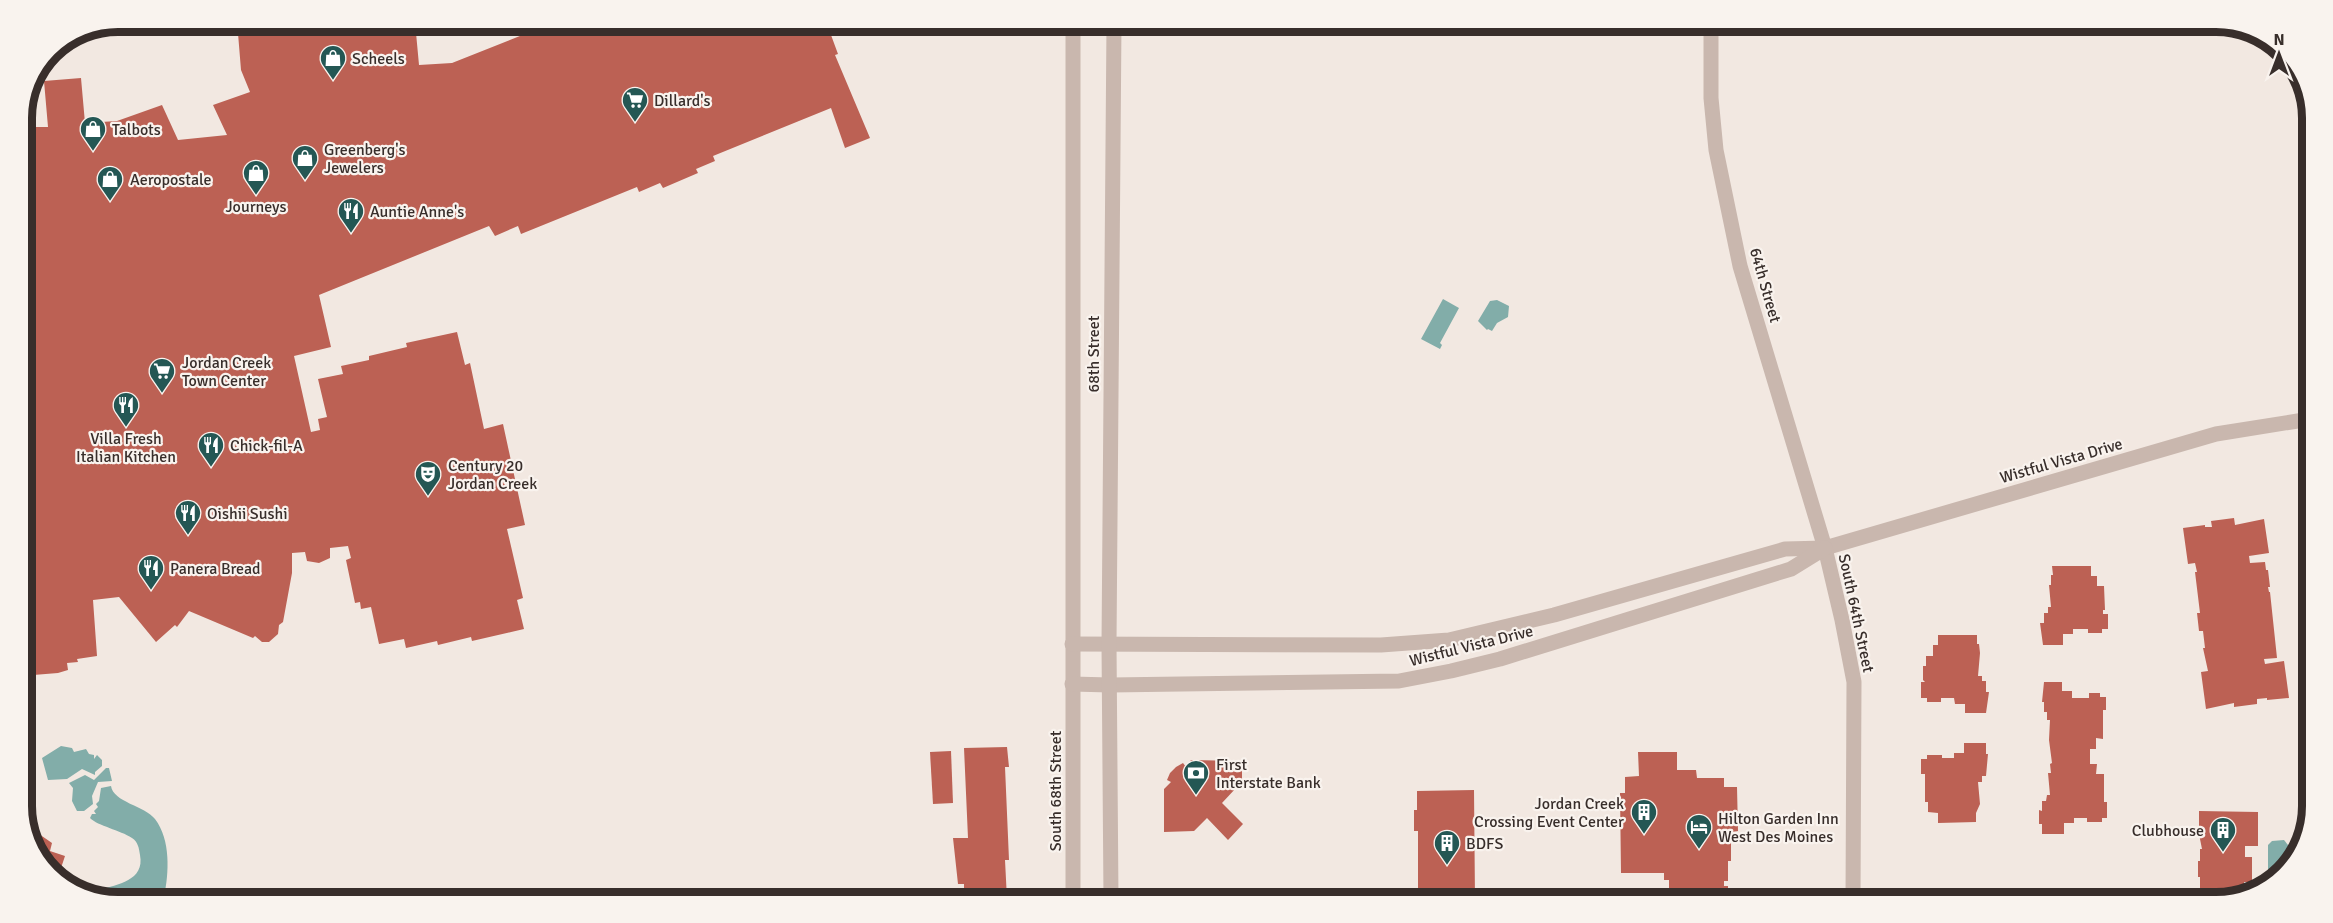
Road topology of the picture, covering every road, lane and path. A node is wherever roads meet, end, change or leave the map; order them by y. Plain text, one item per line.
1 (1073, 32) edge
2 (1114, 32) edge
3 (1711, 32) edge
4 (2301, 420) edge
5 (1825, 548) junction
6 (1072, 644) junction
7 (1109, 644) junction
8 (1072, 684) junction
9 (1110, 685) junction
10 (1073, 892) edge
11 (1111, 892) edge
12 (1853, 892) edge

1 - 6 street, 68th Street
2 - 7 street, 68th Street
3 - 5 street, 64th Street
4 - 5 street, Wistful Vista Drive
5 - 7 street, Wistful Vista Drive
5 - 9 street, Wistful Vista Drive
5 - 12 street, South 64th Street
6 - 7 street, Wistful Vista Drive
6 - 8 street, 68th Street
7 - 9 street, 68th Street
8 - 9 street, Wistful Vista Drive
8 - 10 street, South 68th Street
9 - 11 street

